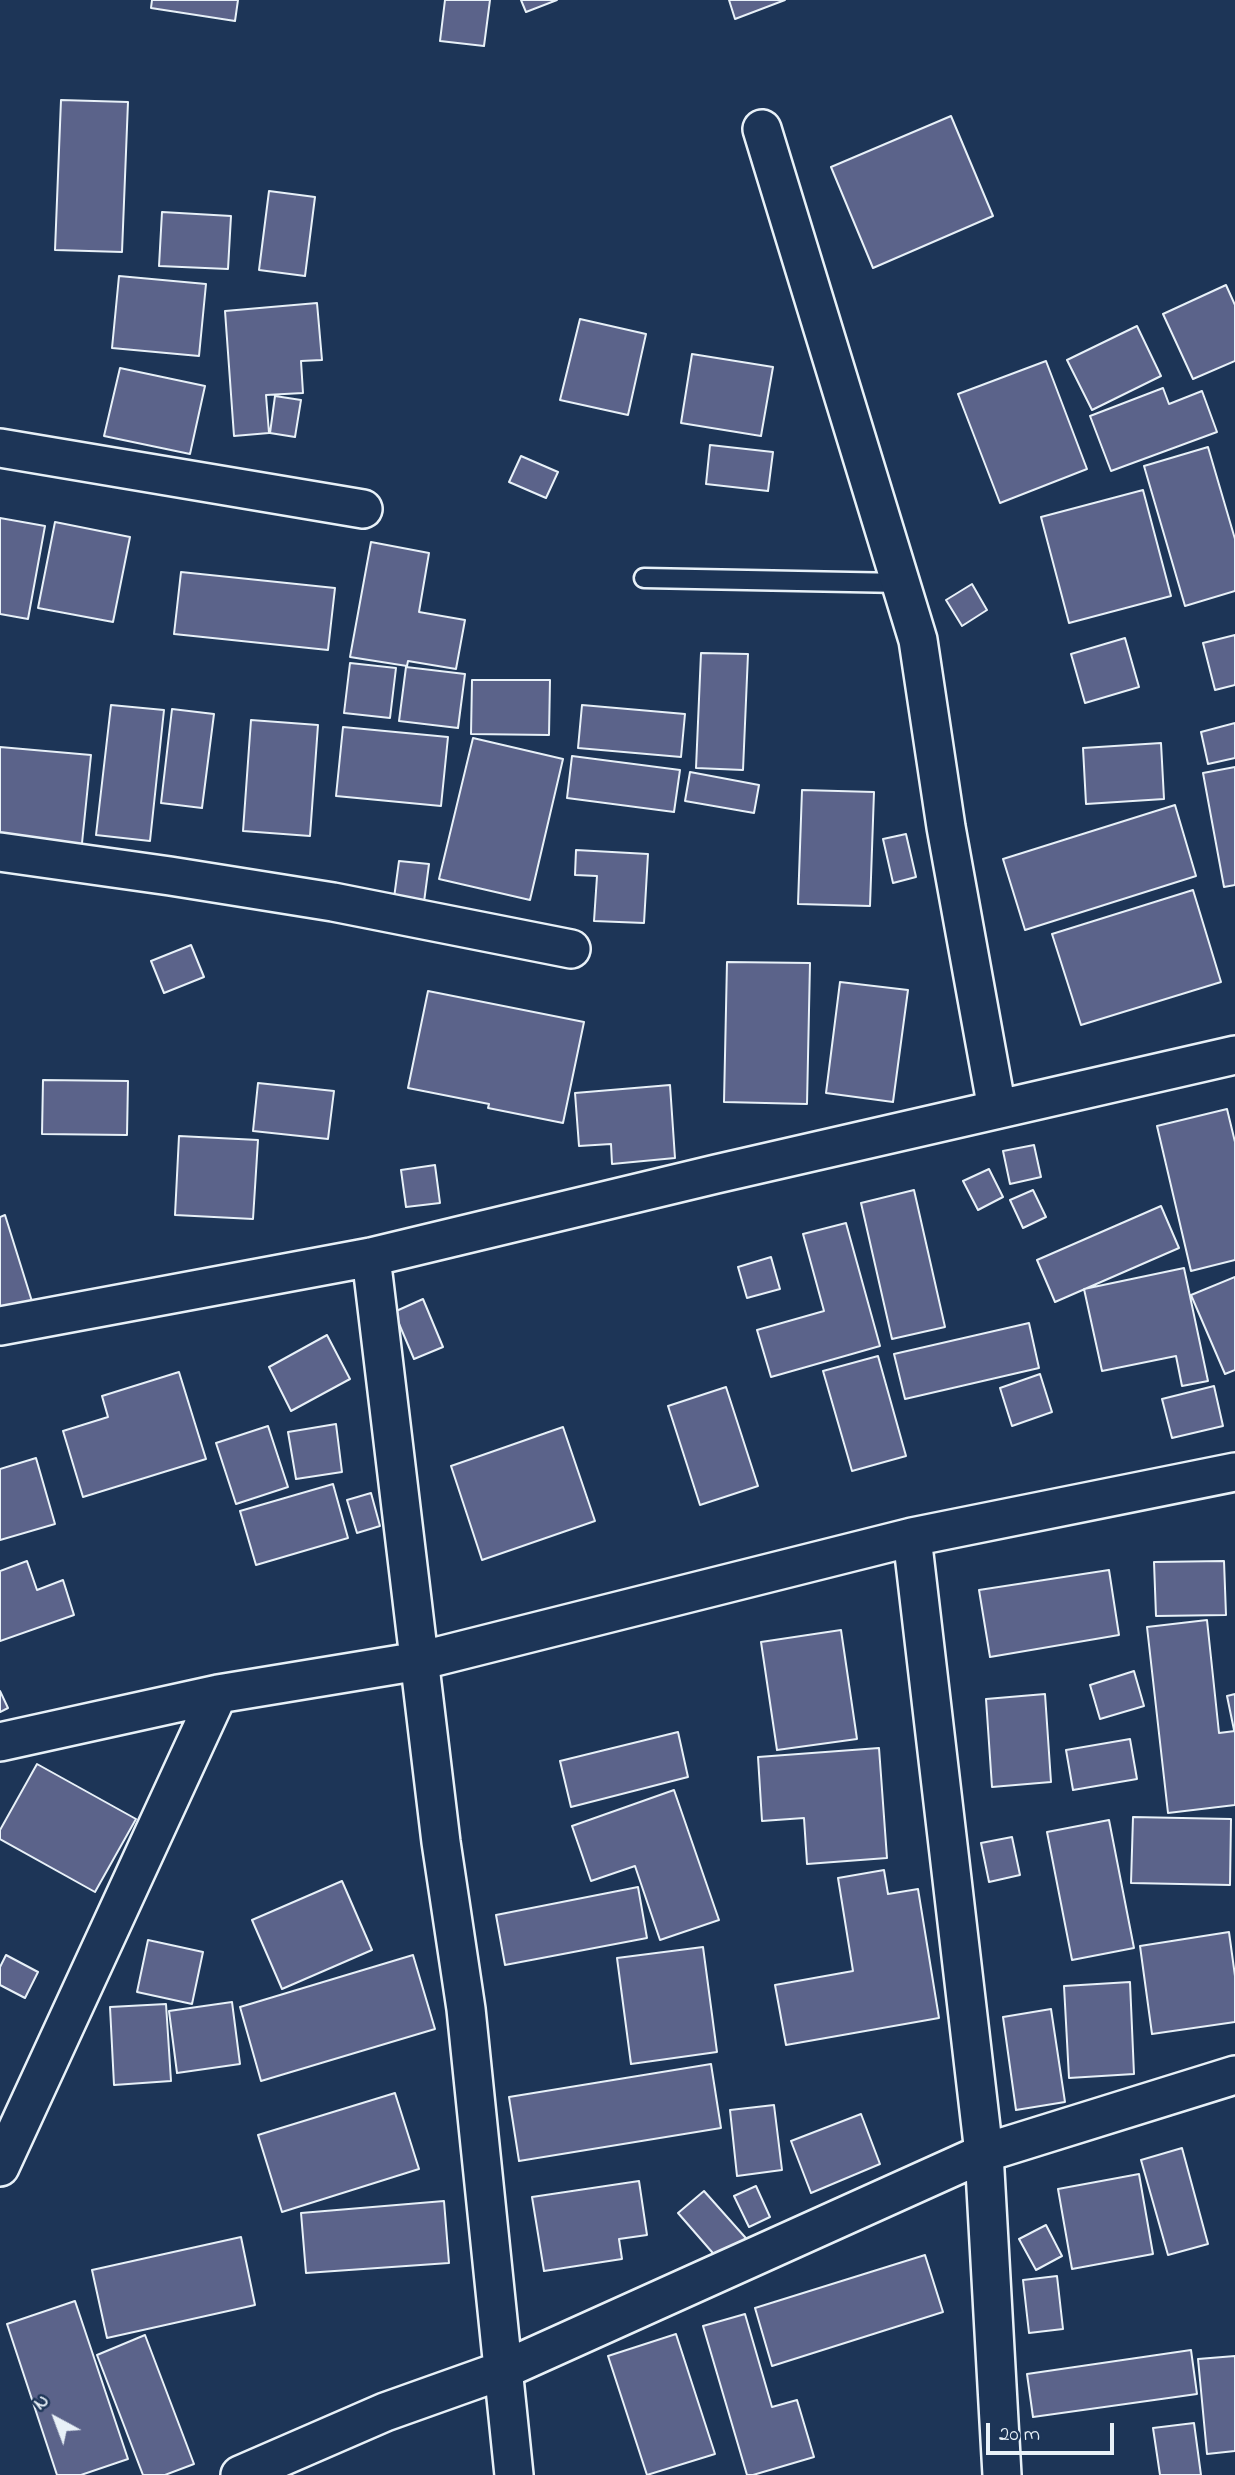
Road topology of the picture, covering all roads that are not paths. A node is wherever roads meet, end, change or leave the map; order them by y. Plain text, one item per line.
1 (762, 129) dead end
2 (0, 448) edge
3 (363, 509) dead end
4 (643, 578) dead end
5 (901, 583) junction
6 (0, 852) edge
7 (571, 949) dead end
8 (1235, 1055) edge
9 (998, 1109) junction
10 (370, 1257) junction
11 (0, 1326) edge
12 (1235, 1472) edge
13 (912, 1537) junction
14 (419, 1661) junction
15 (218, 1694) junction
16 (0, 1742) edge
17 (1235, 2075) edge
18 (984, 2153) junction
19 (0, 2167) edge
20 (503, 2370) junction
21 (240, 2475) edge
22 (514, 2475) edge
23 (1002, 2475) edge

1 - 5 street
2 - 3 street
4 - 5 lane
5 - 9 street
6 - 7 street
8 - 9 street
9 - 10 street
10 - 11 street
10 - 14 street
12 - 13 street
13 - 14 street
13 - 18 street
14 - 15 street
14 - 20 street
15 - 16 street
15 - 19 street
17 - 18 street
18 - 20 street
18 - 23 street
20 - 21 street
20 - 22 street

